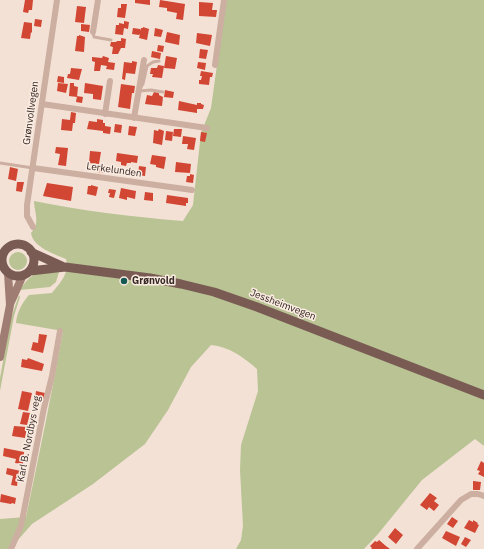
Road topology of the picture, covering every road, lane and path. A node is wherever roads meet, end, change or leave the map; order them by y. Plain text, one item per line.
1 (57, 0) edge
2 (98, 0) edge
3 (224, 0) edge
4 (93, 32) joint
5 (111, 40) dead end
6 (144, 60) dead end
7 (159, 61) dead end
8 (215, 66) dead end
9 (110, 81) dead end
10 (139, 89) junction
11 (163, 92) dead end
12 (42, 104) junction
13 (105, 114) junction
14 (134, 118) junction
15 (207, 128) dead end
16 (0, 163) edge
17 (33, 168) junction
18 (192, 190) dead end
19 (33, 227) dead end
20 (4, 248) edge
21 (31, 252) junction
22 (4, 267) edge
23 (65, 267) junction
24 (26, 273) junction
25 (10, 304) junction
26 (60, 331) dead end
27 (0, 357) edge
28 (484, 395) edge
29 (484, 496) edge
30 (11, 549) edge
31 (417, 549) edge

1 - 12 street, Grønvollvegen
2 - 4 street
3 - 8 street
4 - 5 lane
6 - 10 street
7 - 10 lane
9 - 13 street
10 - 11 lane
10 - 14 street
12 - 13 street
12 - 17 street, Grønvollvegen
13 - 14 street
14 - 15 street
16 - 17 lane
17 - 18 street, Lerkelunden
17 - 19 street, Grønvollvegen
20 - 21 main road
20 - 22 main road
21 - 23 main road, Jessheimvegen
21 - 24 main road
22 - 24 main road
22 - 25 main road
23 - 24 main road, Jessheimvegen
23 - 28 main road, Jessheimvegen
24 - 25 main road
25 - 27 main road
26 - 30 street, Karl B. Nordbys veg
29 - 31 street

